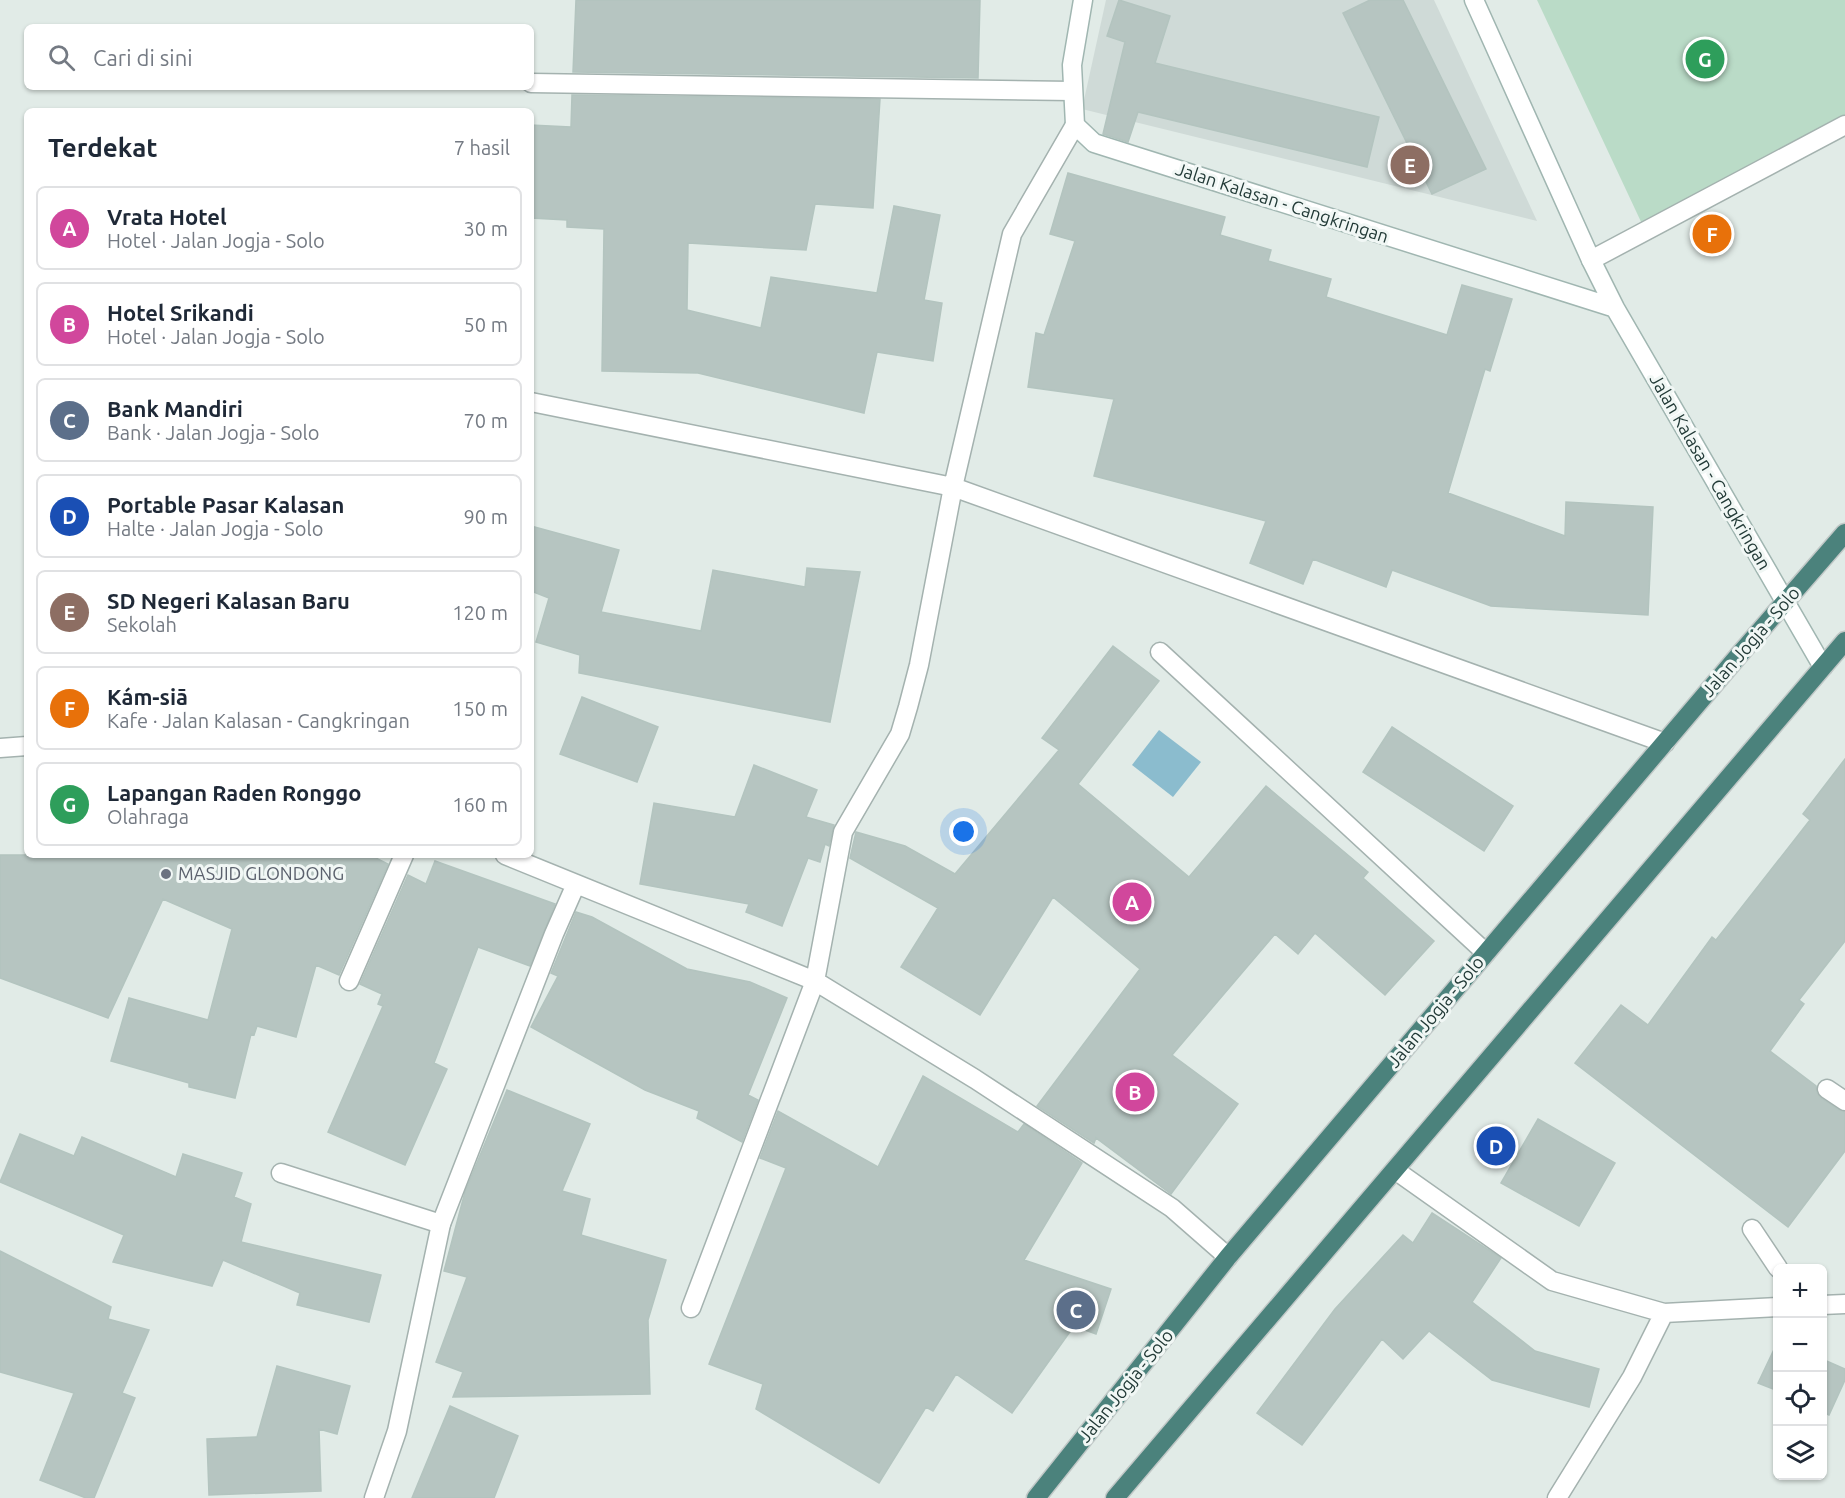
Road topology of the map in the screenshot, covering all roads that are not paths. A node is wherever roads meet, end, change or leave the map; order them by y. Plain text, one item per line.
1 (1083, 0) edge
2 (1474, 0) edge
3 (534, 83) edge
4 (1072, 90) junction
5 (1075, 125) junction
6 (1845, 125) edge
7 (1591, 260) junction
8 (1615, 308) junction
9 (534, 403) edge
10 (953, 488) junction
11 (1845, 533) edge
12 (1786, 603) junction
13 (1845, 641) edge
14 (1160, 652) dead end
15 (1823, 667) junction
16 (1665, 743) junction
17 (24, 746) edge
18 (0, 748) edge
19 (403, 858) edge
20 (512, 858) edge
21 (576, 884) junction
22 (1486, 953) junction
23 (349, 981) dead end
24 (815, 981) junction
25 (1827, 1089) dead end
26 (1845, 1101) edge
27 (1395, 1170) junction
28 (281, 1173) dead end
29 (441, 1224) junction
30 (1752, 1229) dead end
31 (1228, 1257) junction
32 (1775, 1264) edge
33 (1845, 1304) edge
34 (1827, 1305) edge
35 (1773, 1307) edge
36 (691, 1308) dead end
37 (1664, 1313) junction
38 (374, 1498) edge
39 (1036, 1498) edge
40 (1115, 1498) edge
41 (1557, 1498) edge

1 - 4 street
2 - 7 street, Jalan Kalasan - Cangkringan
3 - 4 street
4 - 5 street
5 - 8 street, Jalan Kalasan - Cangkringan
5 - 10 street
6 - 7 street
7 - 8 street, Jalan Kalasan - Cangkringan
8 - 12 street, Jalan Kalasan - Cangkringan
9 - 10 street
10 - 16 street
10 - 24 street
11 - 12 highway, Jalan Jogja - Solo
12 - 15 street, Jalan Kalasan - Cangkringan
12 - 16 highway, Jalan Jogja - Solo
13 - 15 highway
14 - 22 street
15 - 27 highway
16 - 22 highway, Jalan Jogja - Solo
17 - 18 street
19 - 23 street
20 - 21 street
21 - 24 street
21 - 29 street
22 - 31 highway, Jalan Jogja - Solo
24 - 31 street
24 - 36 street
25 - 26 street
27 - 37 street
27 - 40 highway
28 - 29 street
29 - 38 street
30 - 32 street
31 - 39 highway, Jalan Jogja - Solo
33 - 34 street
35 - 37 street
37 - 41 street

